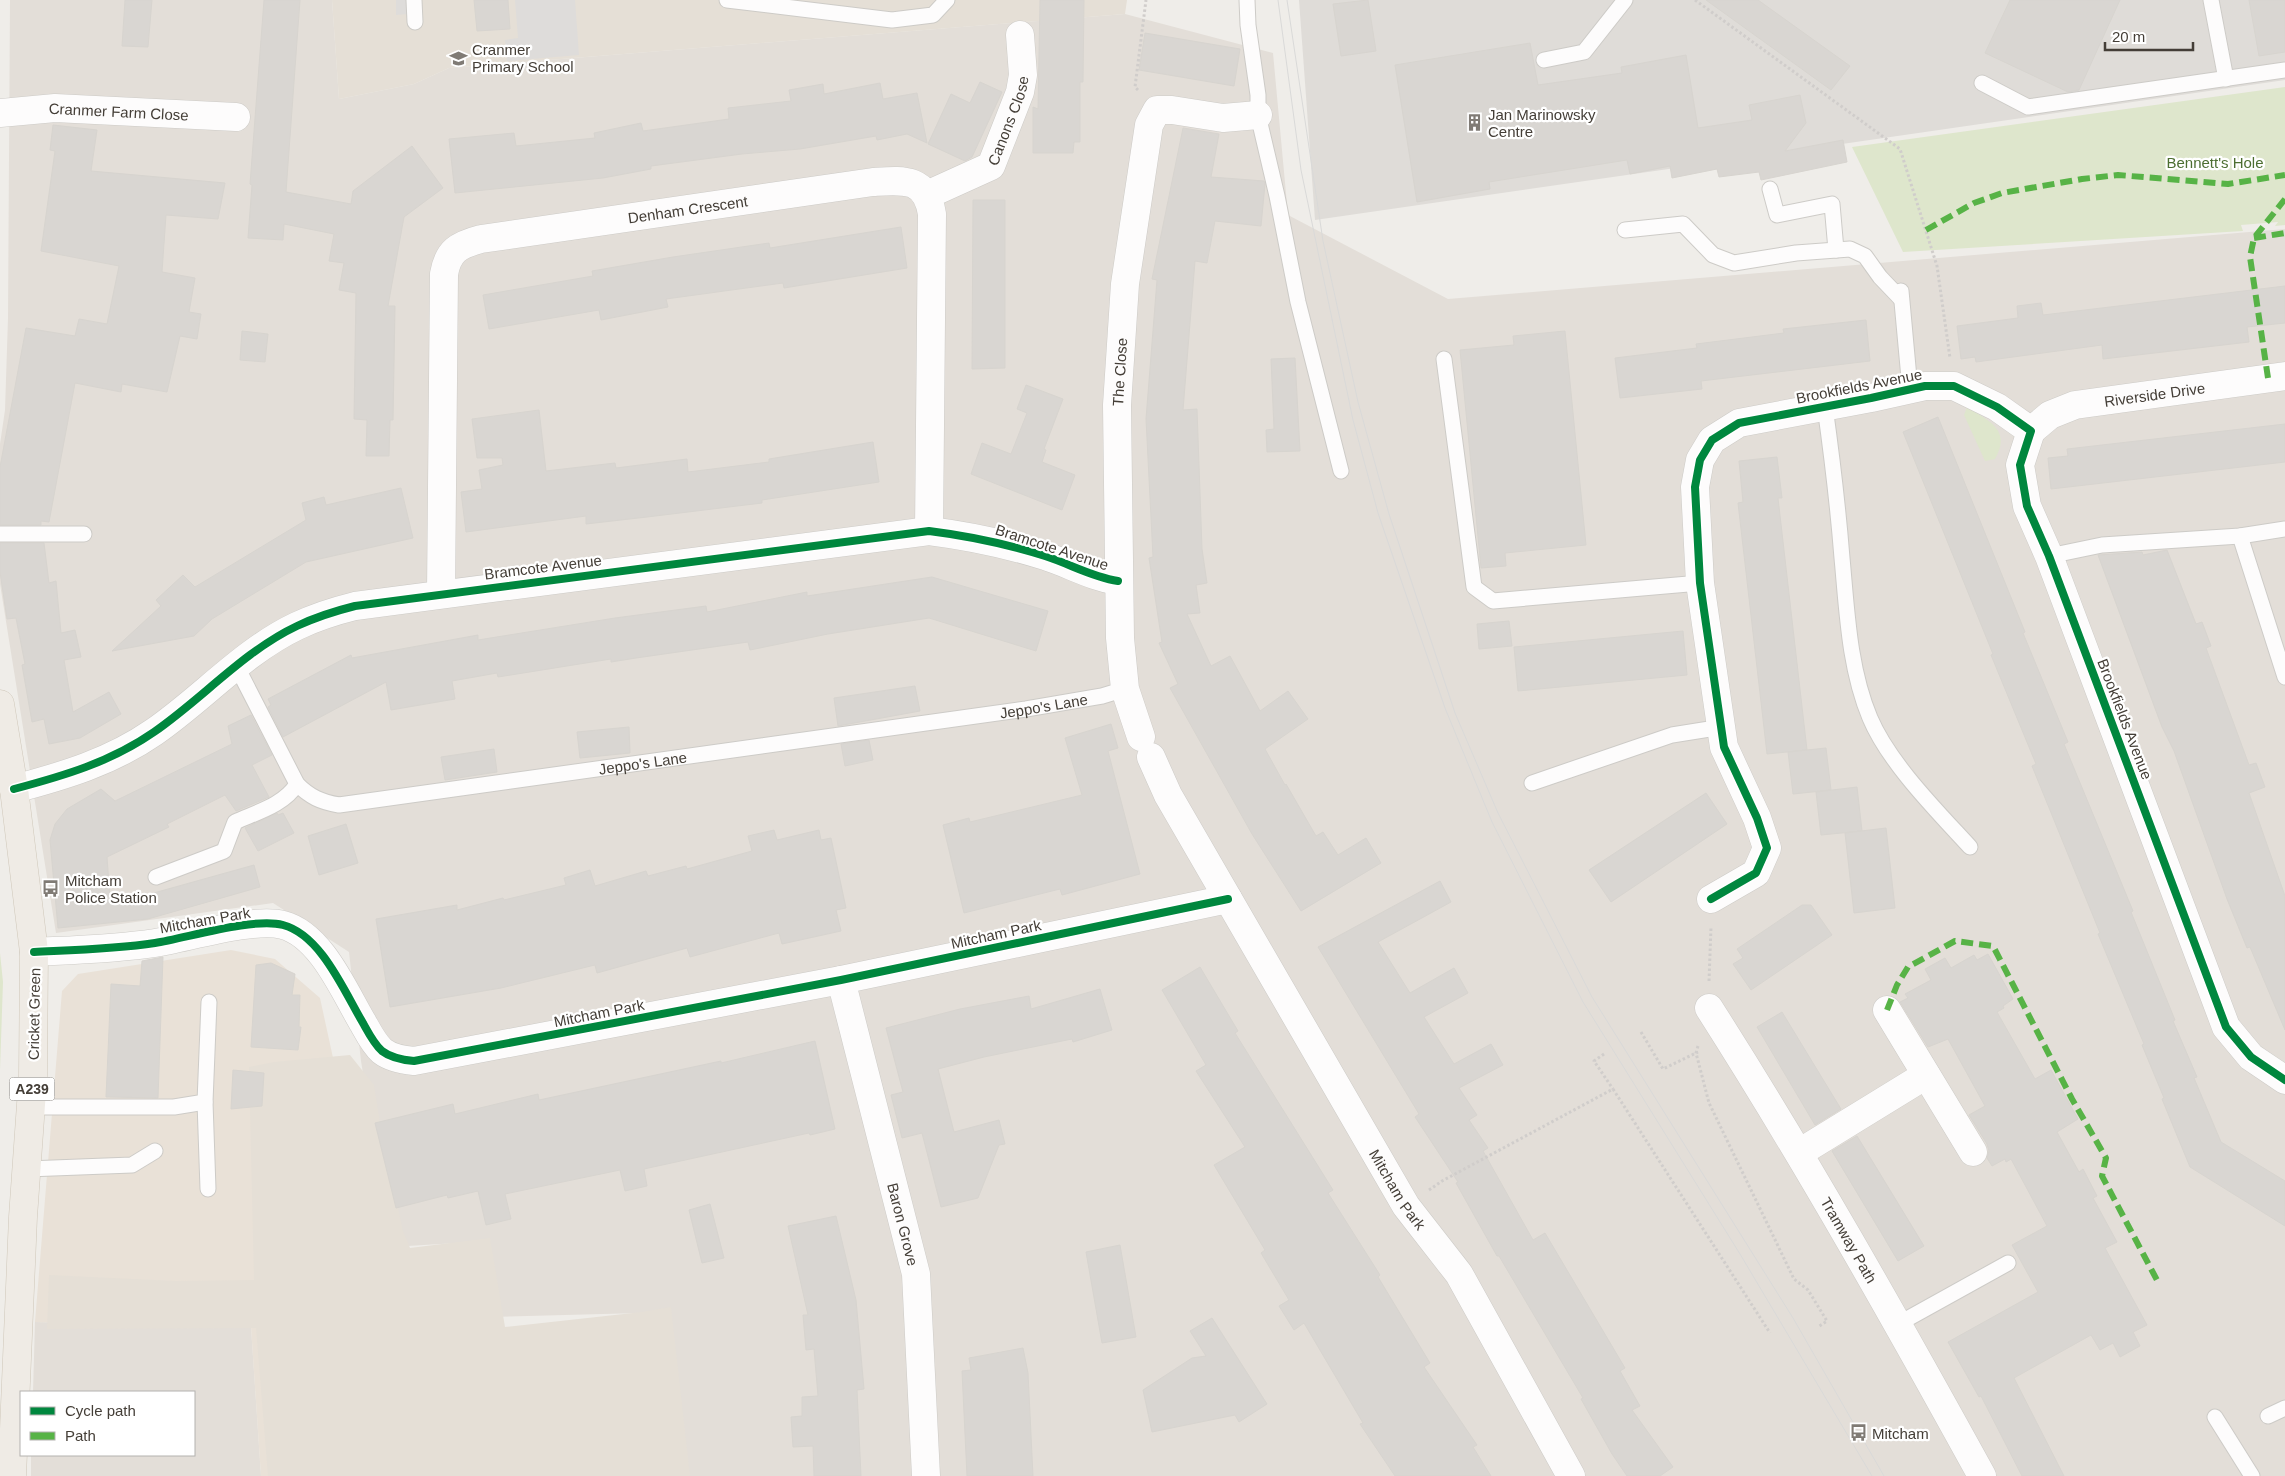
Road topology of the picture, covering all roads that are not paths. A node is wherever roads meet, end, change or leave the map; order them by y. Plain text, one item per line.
1 (414, 0) edge
2 (727, 0) edge
3 (947, 0) edge
4 (1247, 0) edge
5 (1625, 0) edge
6 (2211, 0) edge
7 (415, 22) dead end
8 (1020, 35) dead end
9 (1544, 60) dead end
10 (2285, 70) edge
11 (2226, 79) junction
12 (1982, 83) dead end
13 (0, 113) edge
14 (1258, 115) junction
15 (236, 117) dead end
16 (1770, 188) dead end
17 (927, 194) junction
18 (1625, 230) dead end
19 (1836, 250) junction
20 (1444, 359) dead end
21 (2285, 376) edge
22 (1910, 389) junction
23 (1825, 407) junction
24 (2031, 431) junction
25 (1341, 471) dead end
26 (2285, 529) edge
27 (929, 531) junction
28 (0, 534) edge
29 (84, 534) dead end
30 (2240, 536) junction
31 (2049, 556) junction
32 (1118, 581) junction
33 (1700, 583) junction
34 (441, 594) junction
35 (237, 667) junction
36 (2285, 677) edge
37 (1125, 689) junction
38 (0, 704) edge
39 (1722, 728) junction
40 (1146, 747) joint
41 (1532, 783) dead end
42 (297, 784) junction
43 (14, 789) junction
44 (1970, 847) dead end
45 (156, 878) dead end
46 (1228, 899) junction
47 (1711, 899) road end
48 (34, 952) junction
49 (841, 980) junction
50 (209, 1002) dead end
51 (1709, 1008) road end
52 (1887, 1010) dead end
53 (1926, 1075) junction
54 (2285, 1080) edge
55 (205, 1102) junction
56 (31, 1107) junction
57 (155, 1151) dead end
58 (1973, 1152) dead end
59 (1799, 1153) junction
60 (27, 1169) junction
61 (208, 1189) dead end
62 (2008, 1263) dead end
63 (1898, 1324) junction
64 (2285, 1408) edge
65 (2268, 1416) dead end
66 (2215, 1417) dead end
67 (12, 1476) edge
68 (926, 1476) edge
69 (1571, 1476) edge
70 (1982, 1476) edge
71 (2252, 1476) edge

1 - 7 lane
2 - 3 lane
4 - 14 lane
5 - 9 lane
6 - 11 lane
8 - 17 street, Canons Close
10 - 11 lane
11 - 12 lane
13 - 15 street, Cranmer Farm Close
14 - 25 lane
14 - 32 street, The Close
16 - 19 lane
17 - 27 street
17 - 34 street, Denham Crescent
18 - 19 lane
19 - 22 lane
20 - 33 lane
21 - 24 street, Riverside Drive
22 - 23 street, Brookfields Avenue
22 - 24 street, Brookfields Avenue
23 - 33 street, Brookfields Avenue
23 - 44 lane
24 - 31 street, Brookfields Avenue
26 - 30 lane
27 - 32 street, Bramcote Avenue
27 - 34 street, Bramcote Avenue
28 - 29 lane
30 - 31 lane
30 - 36 lane
31 - 54 street, Brookfields Avenue
32 - 37 street, The Close
33 - 39 street, Brookfields Avenue
34 - 35 street, Bramcote Avenue
35 - 42 lane, Jeppo's Lane
35 - 43 street, Bramcote Avenue
37 - 40 street, The Close
37 - 42 lane, Jeppo's Lane
38 - 43 main road, Cricket Green / A239
39 - 41 lane
39 - 47 street, Brookfields Avenue
40 - 46 street, Mitcham Park
42 - 45 lane
43 - 48 main road, Cricket Green / A239
46 - 49 street, Mitcham Park
46 - 69 street, Mitcham Park
48 - 49 street, Mitcham Park
48 - 56 main road, Cricket Green / A239
49 - 68 street, Baron Grove
50 - 55 lane
51 - 59 street, Tramway Path
52 - 53 street
53 - 58 street
53 - 59 street
55 - 56 lane
55 - 61 lane
56 - 60 main road, Cricket Green / A239
57 - 60 lane
59 - 63 street, Tramway Path
60 - 67 main road, Cricket Green / A239
62 - 63 lane
63 - 70 street, Tramway Path
64 - 65 lane
66 - 71 lane

